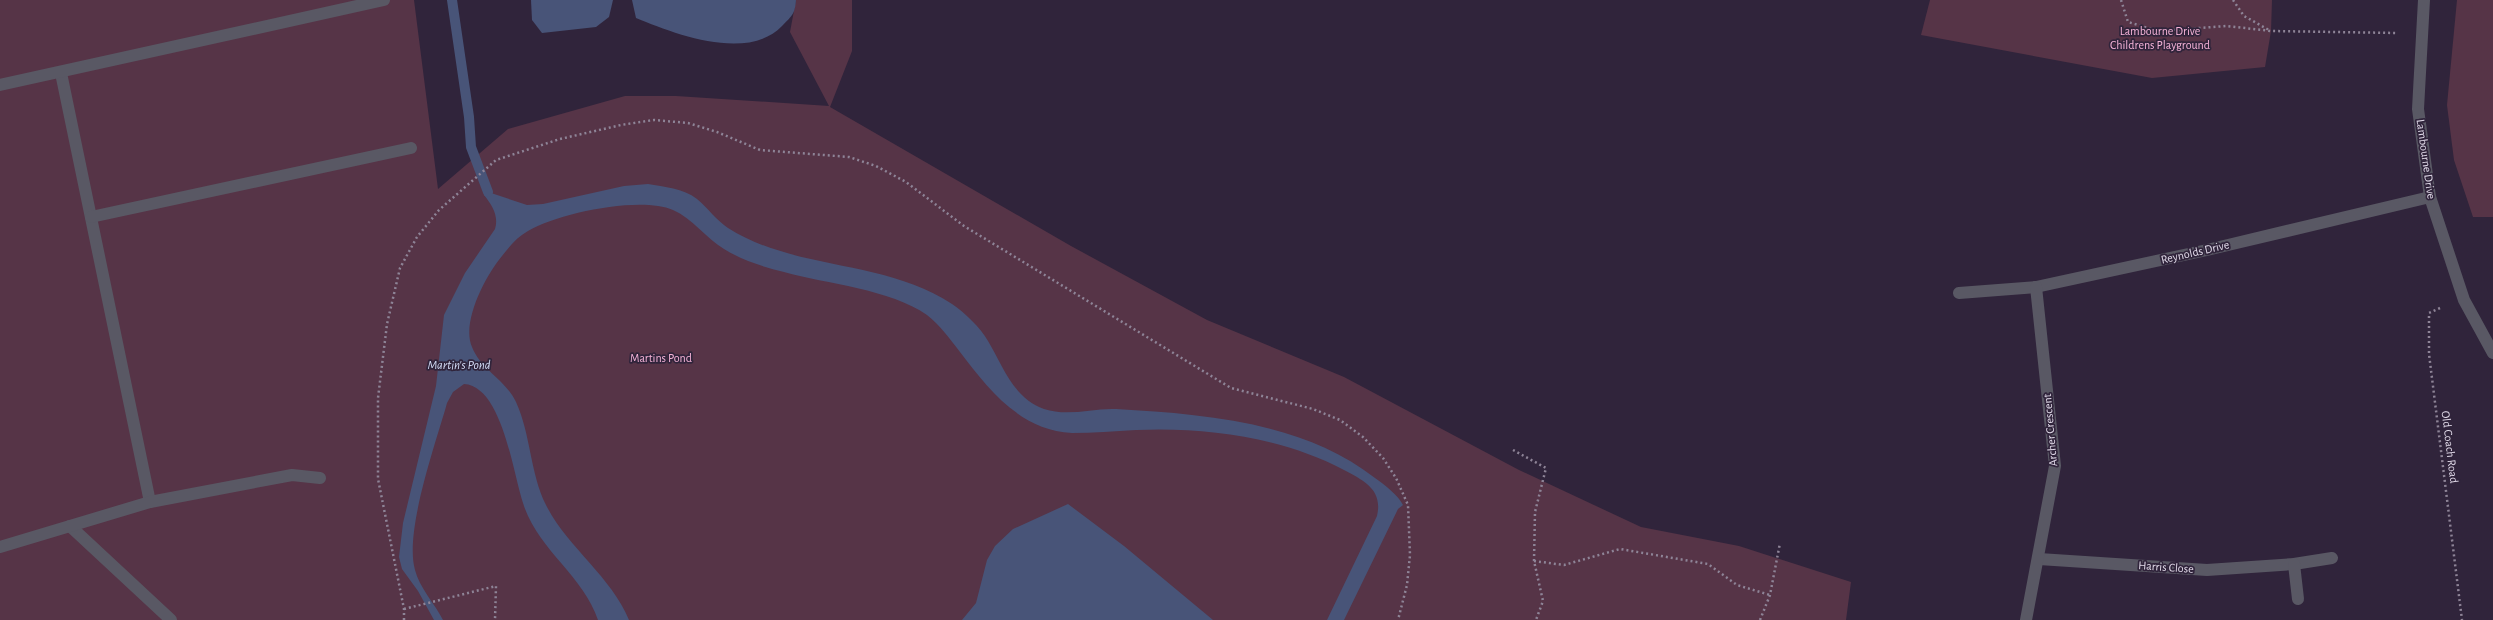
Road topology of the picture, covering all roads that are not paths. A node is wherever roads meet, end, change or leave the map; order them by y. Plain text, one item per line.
1 (384, 0) edge
2 (2424, 0) edge
3 (61, 73) junction
4 (0, 85) edge
5 (411, 148) dead end
6 (2430, 197) junction
7 (91, 217) junction
8 (2036, 287) junction
9 (1959, 293) dead end
10 (2493, 353) edge
11 (320, 478) dead end
12 (150, 502) junction
13 (70, 526) junction
14 (0, 547) edge
15 (2332, 558) dead end
16 (2039, 559) junction
17 (2294, 564) junction
18 (2298, 599) dead end
19 (171, 620) edge
20 (2026, 620) edge

1 - 3 street
2 - 6 street, Lambourne Drive
3 - 4 street
3 - 7 street
5 - 7 street
6 - 8 street, Reynolds Drive
6 - 10 street, Lambourne Drive
7 - 12 street
8 - 9 street, Reynolds Drive
8 - 16 street, Archer Crescent
11 - 12 street
12 - 13 street
13 - 14 street
13 - 19 street
15 - 17 street, Harris Close
16 - 17 street, Harris Close
16 - 20 street, Archer Crescent
17 - 18 street

